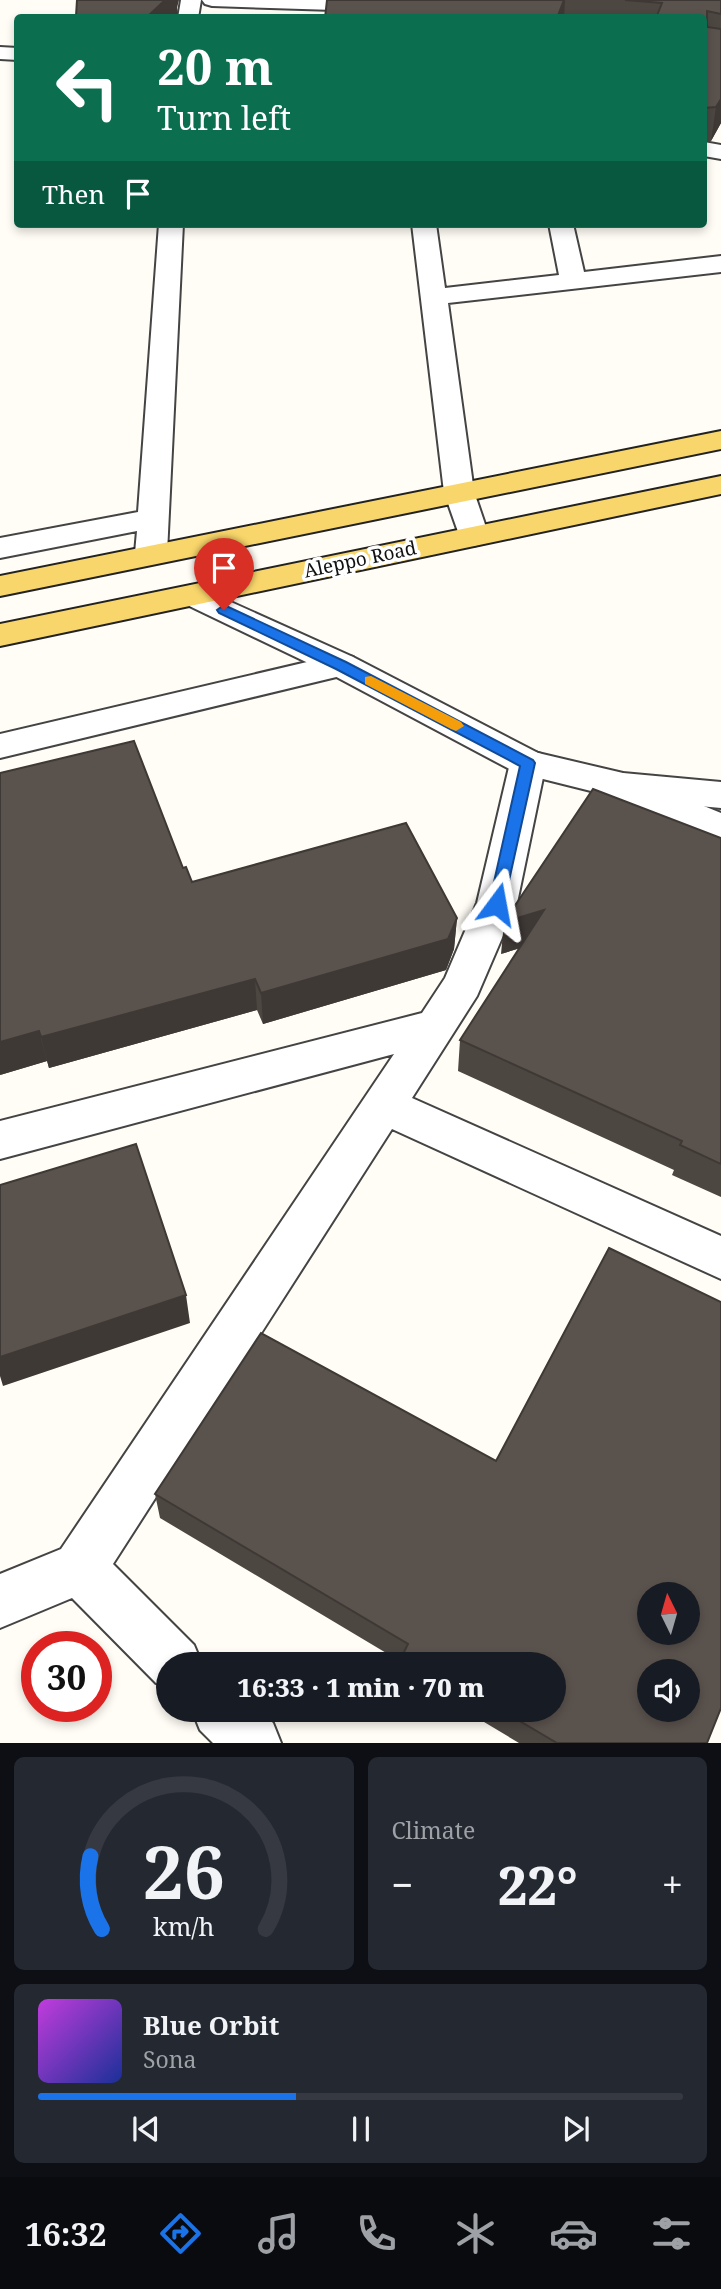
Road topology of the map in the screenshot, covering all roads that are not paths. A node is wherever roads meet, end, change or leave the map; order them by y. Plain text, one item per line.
1 (212, 0) edge
2 (310, 0) edge
3 (340, 3) edge
4 (171, 228) edge
5 (424, 228) edge
6 (562, 228) edge
7 (721, 264) edge
8 (573, 281) junction
9 (433, 297) junction
10 (721, 440) edge
11 (721, 485) edge
12 (459, 492) junction
13 (153, 518) junction
14 (473, 536) junction
15 (0, 548) edge
16 (151, 553) junction
17 (0, 586) edge
18 (193, 595) junction
19 (0, 635) edge
20 (341, 665) junction
21 (0, 746) edge
22 (528, 763) junction
23 (623, 786) junction
24 (721, 795) edge
25 (721, 828) edge
26 (438, 1026) junction
27 (383, 1105) junction
28 (0, 1140) edge
29 (721, 1258) edge
30 (80, 1568) junction
31 (0, 1601) edge
32 (163, 1652) edge
33 (232, 1722) edge
34 (253, 1743) edge

1 - 3 street
2 - 3 street
4 - 13 street
5 - 9 street
6 - 8 street
7 - 8 street
8 - 9 street
9 - 12 street
10 - 12 main road
11 - 14 main road, Aleppo Road
12 - 14 street
12 - 16 main road
13 - 15 street
13 - 16 street
14 - 18 main road, Aleppo Road
16 - 17 main road
18 - 19 main road, Aleppo Road
18 - 20 street
20 - 21 street
20 - 22 street
22 - 23 street
22 - 26 street
23 - 24 street
23 - 25 street
26 - 27 street
26 - 28 street
27 - 29 street
27 - 30 street
30 - 31 street
30 - 32 street
33 - 34 street

